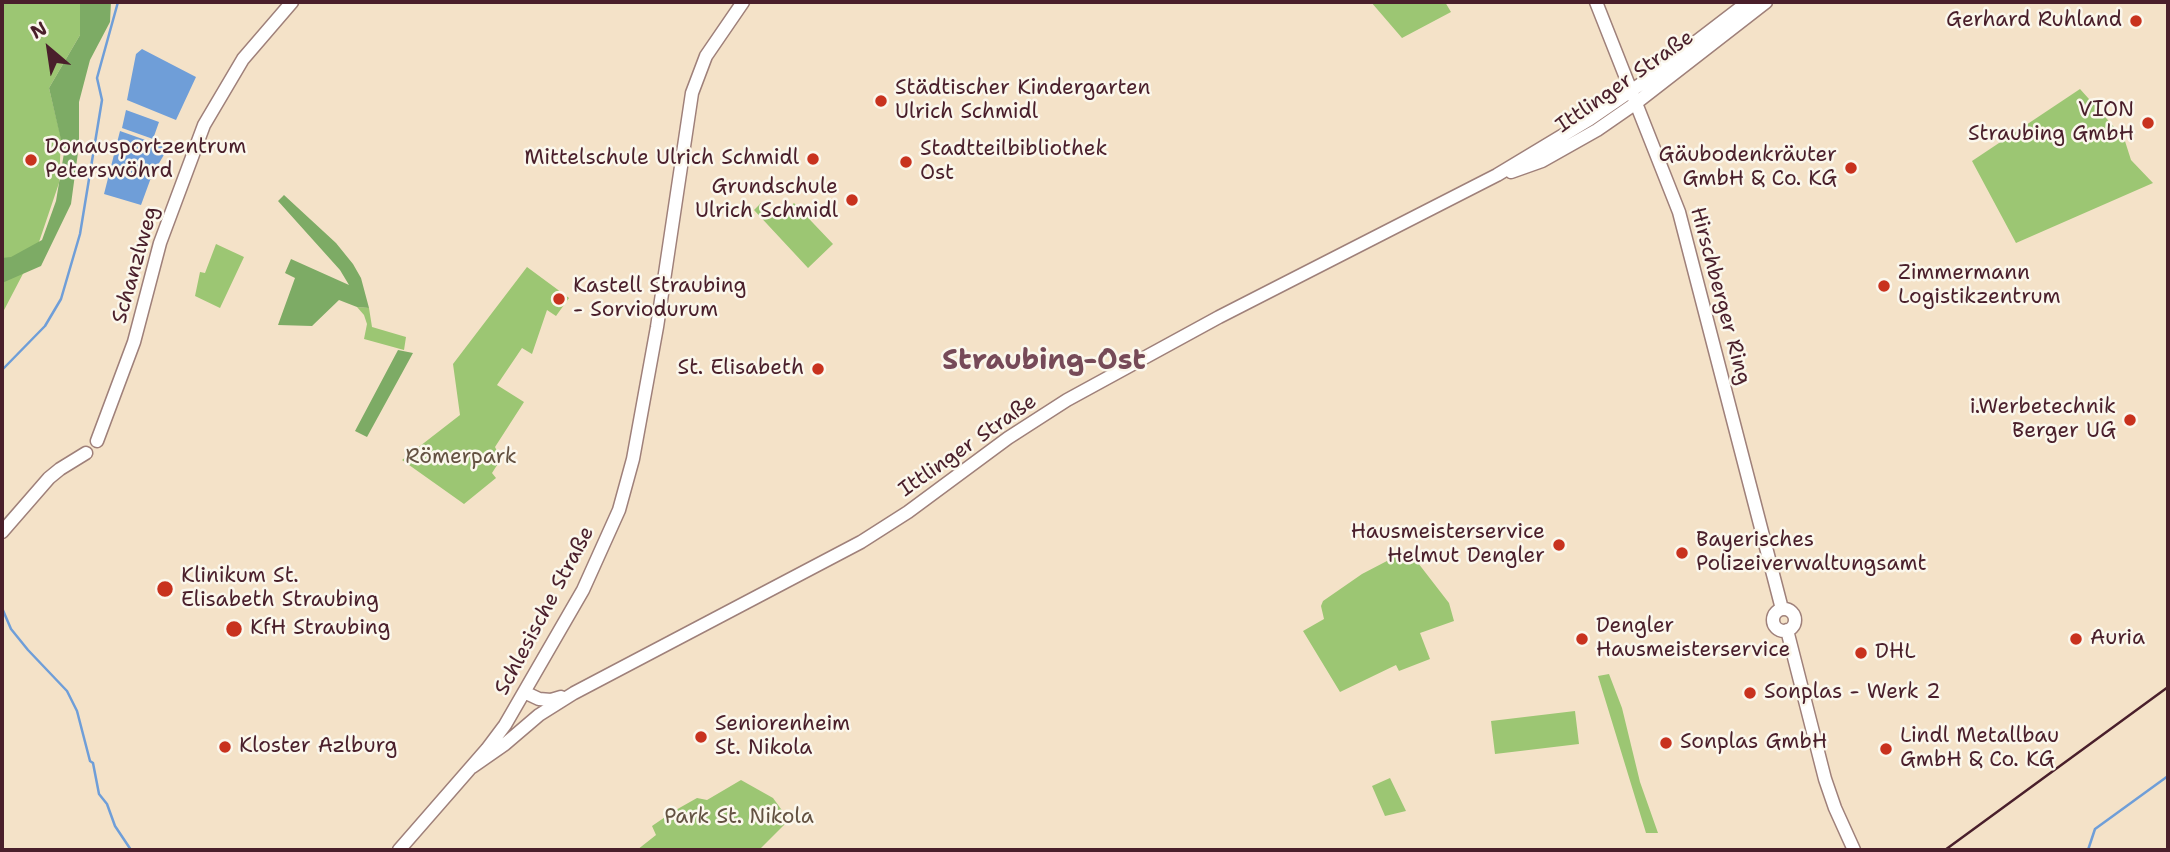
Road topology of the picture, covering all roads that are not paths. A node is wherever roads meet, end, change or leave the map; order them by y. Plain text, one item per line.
1 (292, 2) edge
2 (743, 2) edge
3 (1596, 2) edge
4 (1748, 2) edge
5 (1766, 2) edge
6 (1631, 90) junction
7 (1636, 103) junction
8 (1497, 175) junction
9 (2, 532) edge
10 (524, 692) junction
11 (574, 693) junction
12 (487, 749) joint
13 (472, 767) junction
14 (399, 850) edge
15 (1854, 850) edge

1 - 9 street, Schanzlweg
2 - 10 street, Schlesische Straße
3 - 6 street, Hirschberger Ring
4 - 6 street, Ittlinger Straße
5 - 7 street, Ittlinger Straße
6 - 7 street, Hirschberger Ring
6 - 8 street, Ittlinger Straße
7 - 8 street, Ittlinger Straße
7 - 15 street, Hirschberger Ring
8 - 11 street, Ittlinger Straße
10 - 11 street, Ittlinger Straße
10 - 12 street, Schlesische Straße
11 - 13 street, Ittlinger Straße
12 - 13 street, Ittlinger Straße
13 - 14 street, Ittlinger Straße

